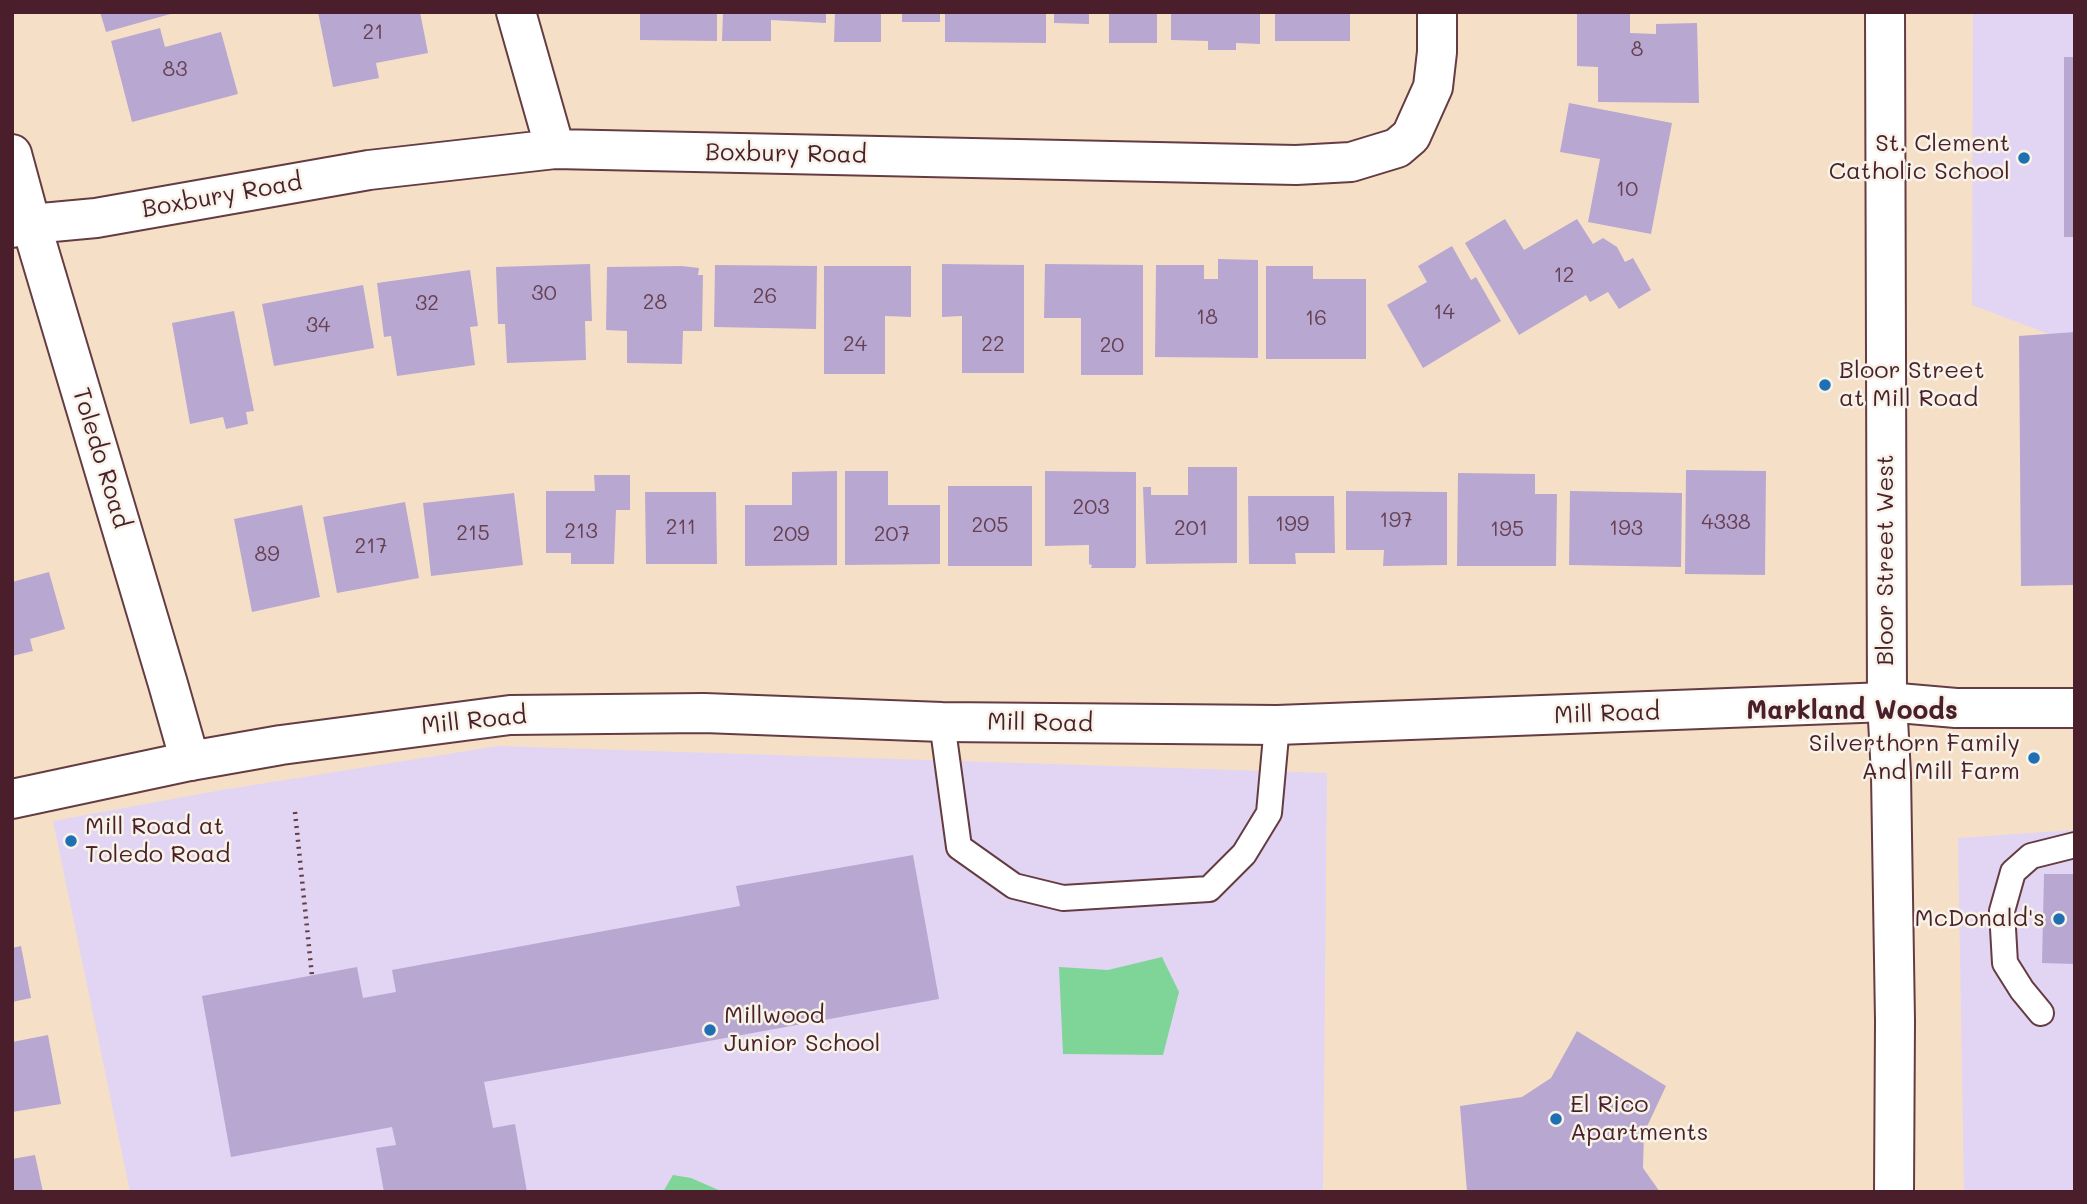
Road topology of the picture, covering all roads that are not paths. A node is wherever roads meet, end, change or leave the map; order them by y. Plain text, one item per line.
1 (516, 12) edge
2 (1437, 12) edge
3 (1885, 12) edge
4 (555, 149) junction
5 (12, 154) edge
6 (22, 226) edge
7 (1887, 702) junction
8 (2075, 708) edge
9 (942, 722) junction
10 (1277, 725) junction
11 (190, 761) junction
12 (12, 799) edge
13 (2075, 845) edge
14 (2041, 1013) dead end
15 (1894, 1192) edge

1 - 4 street
2 - 4 street, Boxbury Road
3 - 7 street, Bloor Street West
4 - 6 street, Boxbury Road
5 - 6 street, Toledo Road
6 - 11 street, Toledo Road
7 - 8 street, Mill Road
7 - 10 street, Mill Road
7 - 15 street, Bloor Street West
9 - 10 street, Mill Road
9 - 10 lane
9 - 11 street, Mill Road
11 - 12 street, Mill Road
13 - 14 lane

